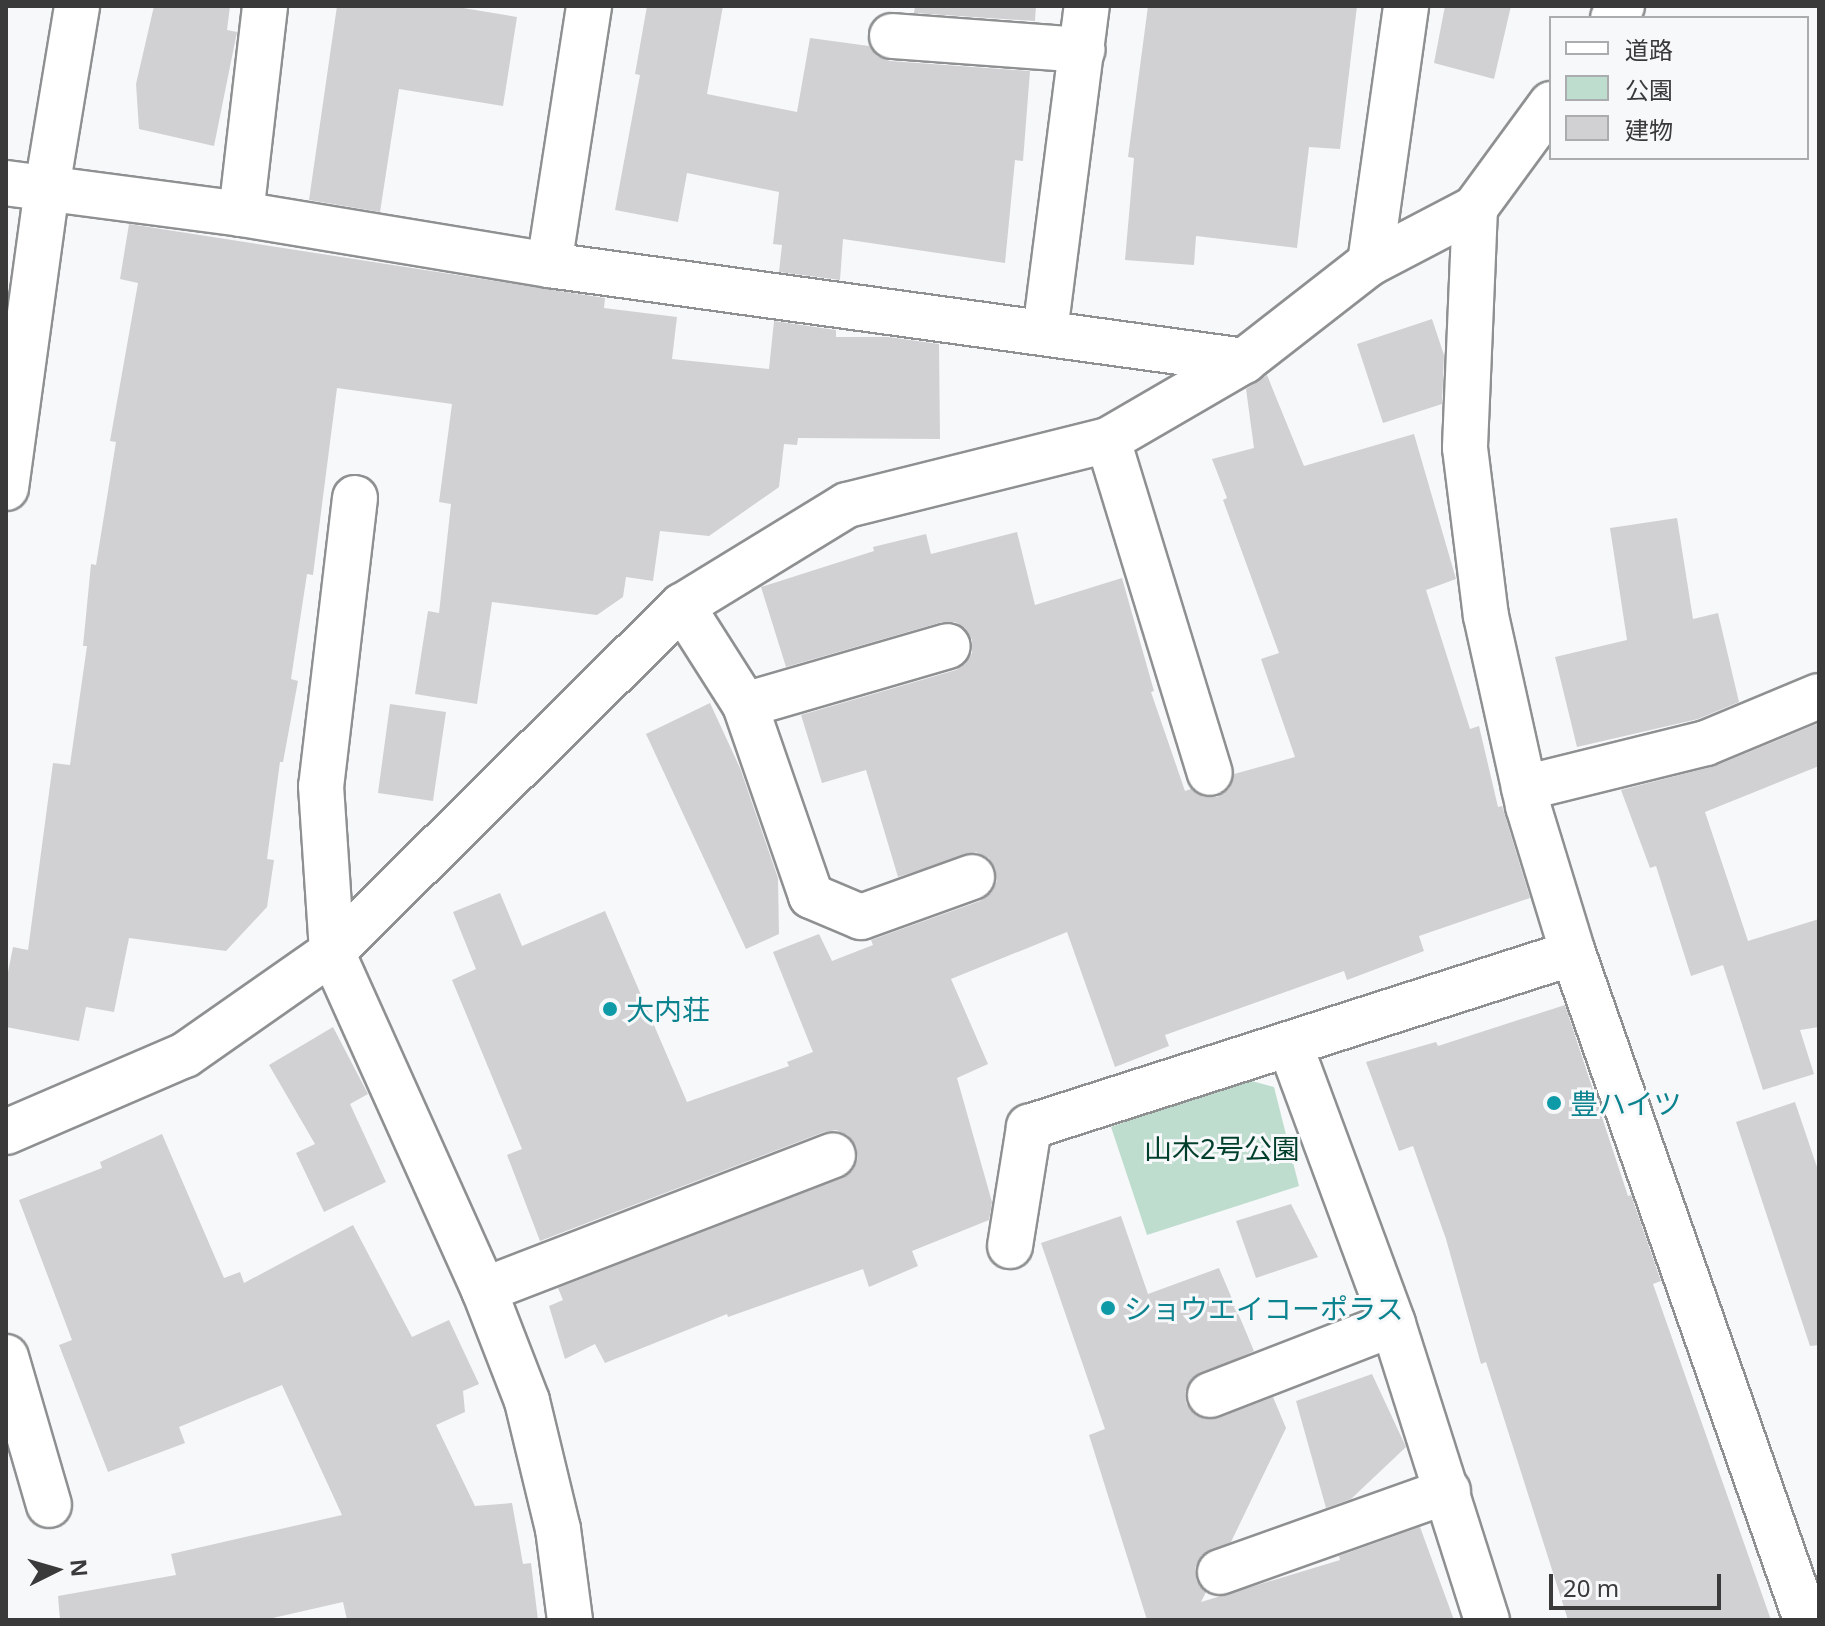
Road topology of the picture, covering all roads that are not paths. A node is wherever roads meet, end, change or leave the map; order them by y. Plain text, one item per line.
1 (77, 6) edge
2 (265, 6) edge
3 (589, 6) edge
4 (1087, 6) edge
5 (1406, 6) edge
6 (892, 36) dead end
7 (1082, 50) junction
8 (1549, 107) edge
9 (26, 186) edge
10 (1475, 208) junction
11 (241, 214) junction
12 (1370, 263) junction
13 (549, 265) junction
14 (1045, 332) junction
15 (1244, 361) junction
16 (1108, 440) junction
17 (6, 488) edge
18 (355, 498) dead end
19 (682, 606) junction
20 (948, 646) dead end
21 (1819, 696) edge
22 (745, 705) junction
23 (1210, 773) dead end
24 (1524, 788) junction
25 (972, 877) dead end
26 (332, 952) junction
27 (1573, 953) junction
28 (1290, 1045) junction
29 (6, 1132) edge
30 (833, 1155) dead end
31 (1010, 1246) dead end
32 (484, 1290) junction
33 (1393, 1324) junction
34 (6, 1357) edge
35 (1210, 1395) dead end
36 (1448, 1491) junction
37 (49, 1505) dead end
38 (1220, 1572) dead end
39 (570, 1620) edge
40 (1487, 1620) edge
41 (1806, 1620) edge

1 - 9 street
2 - 11 street
3 - 13 street
4 - 7 street
5 - 12 street
6 - 7 street
7 - 14 street
8 - 10 street
9 - 11 street
9 - 17 street
10 - 12 street
10 - 24 street
11 - 13 street
12 - 15 street
13 - 14 street
14 - 15 street
15 - 16 street
16 - 19 street
16 - 23 street
18 - 26 street
19 - 22 street
19 - 26 street
20 - 22 street
21 - 24 street
22 - 25 street
24 - 27 street
26 - 29 street
26 - 32 street
27 - 28 street
27 - 41 street
28 - 31 street
28 - 33 street
30 - 32 street
32 - 39 street
33 - 35 street
33 - 36 street
34 - 37 street
36 - 38 street
36 - 40 street

